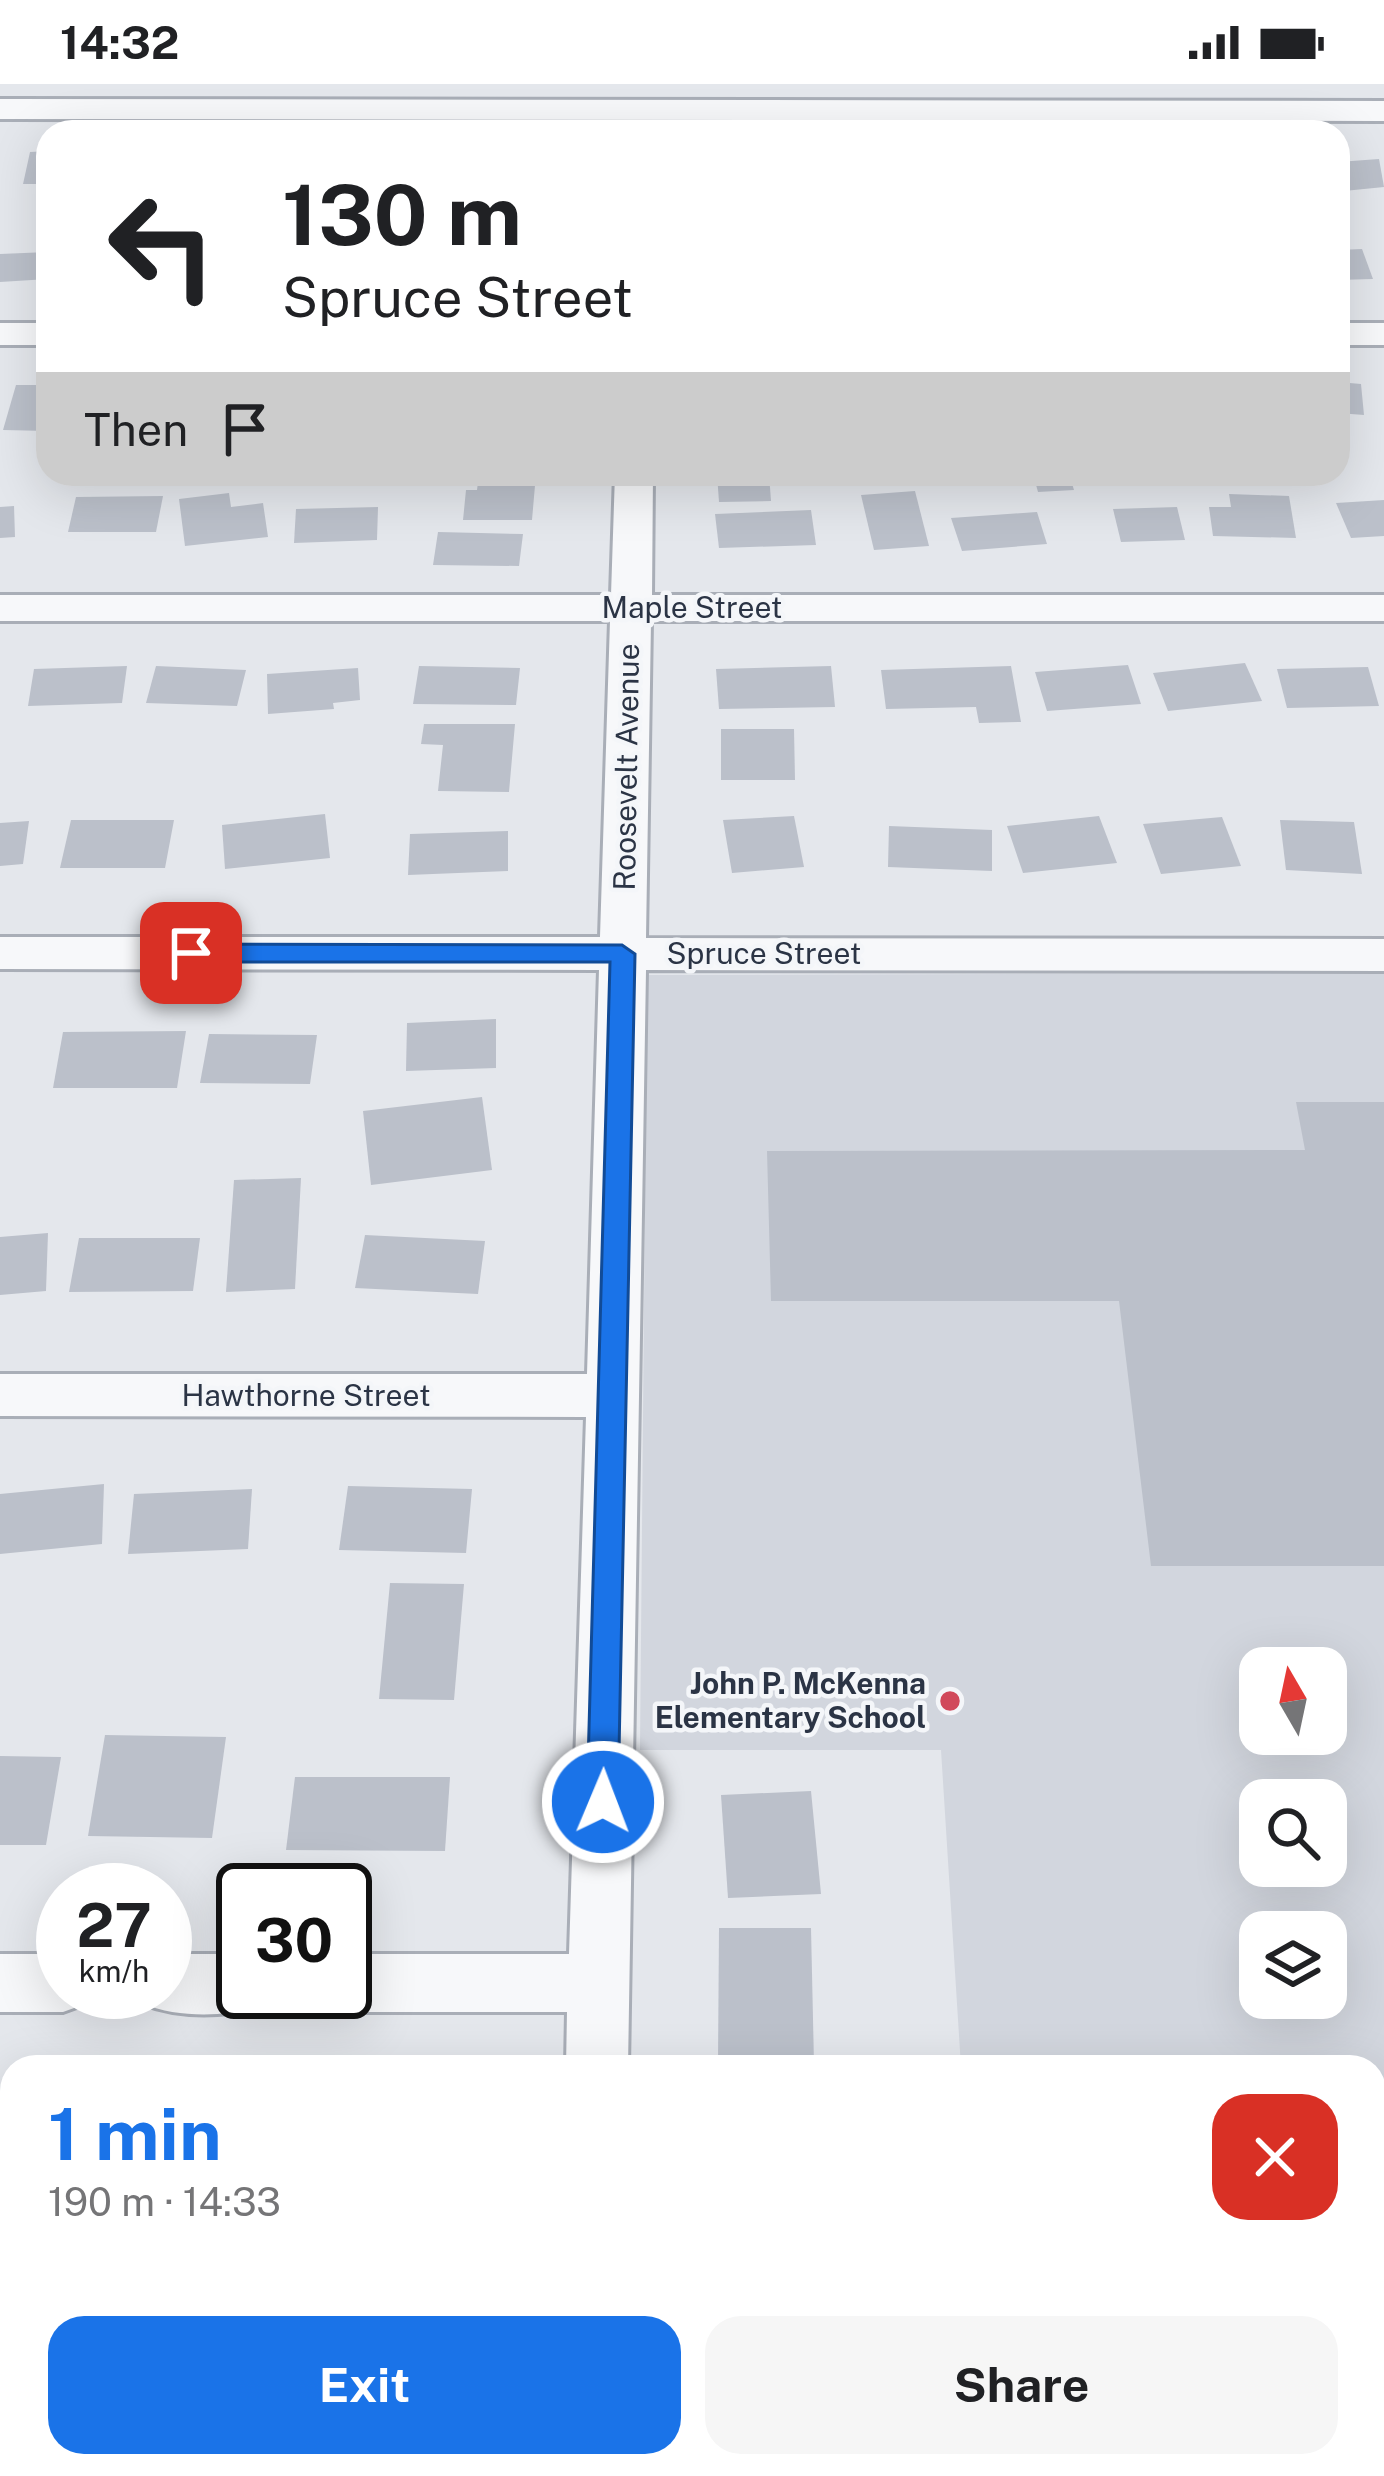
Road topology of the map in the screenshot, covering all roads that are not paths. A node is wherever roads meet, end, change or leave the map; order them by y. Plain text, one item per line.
1 (0, 109) edge
2 (642, 109) edge
3 (1384, 111) edge
4 (0, 334) edge
5 (36, 334) edge
6 (1350, 334) edge
7 (1384, 334) edge
8 (634, 486) edge
9 (0, 608) edge
10 (631, 608) junction
11 (1384, 608) edge
12 (0, 952) edge
13 (622, 954) junction
14 (1384, 955) edge
15 (0, 1395) edge
16 (612, 1396) junction
17 (0, 1983) edge
18 (36, 1983) edge
19 (372, 1983) edge
20 (599, 1983) junction
21 (597, 2055) edge

1 - 2 street
2 - 3 street
4 - 5 street
6 - 7 street
8 - 10 street, Roosevelt Avenue
9 - 10 street, Maple Street
10 - 11 street, Maple Street
10 - 13 street, Roosevelt Avenue
12 - 13 street, Spruce Street
13 - 14 street, Spruce Street
13 - 16 street, Roosevelt Avenue
15 - 16 street, Hawthorne Street
16 - 20 street, Roosevelt Avenue
17 - 18 street
19 - 20 street
20 - 21 street, Roosevelt Avenue

